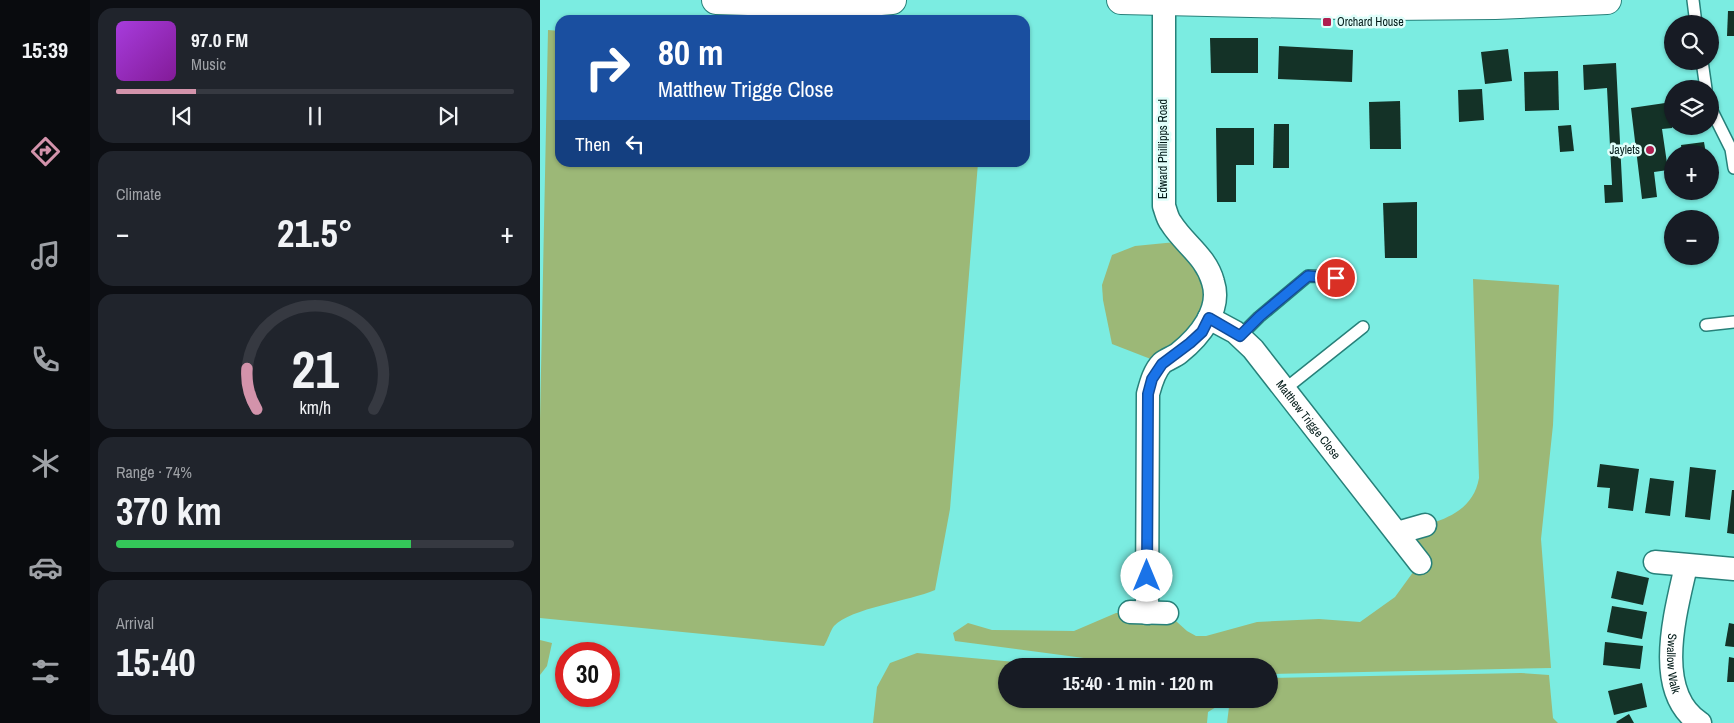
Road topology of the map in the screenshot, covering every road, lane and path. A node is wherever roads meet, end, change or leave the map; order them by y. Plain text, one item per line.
1 (716, 0) edge
2 (892, 0) edge
3 (1121, 0) edge
4 (1607, 0) edge
5 (1693, 0) edge
6 (1272, 2) edge
7 (1164, 3) junction
8 (1495, 3) edge
9 (1695, 15) edge
10 (1719, 125) edge
11 (1734, 168) edge
12 (1336, 278) dead end
13 (1209, 318) junction
14 (1734, 322) edge
15 (1706, 325) dead end
16 (1363, 328) dead end
17 (1240, 336) junction
18 (1285, 389) junction
19 (1424, 525) dead end
20 (1397, 533) junction
21 (1654, 562) dead end
22 (1420, 563) dead end
23 (1686, 566) junction
24 (1734, 569) edge
25 (1148, 613) dead end
26 (1700, 723) edge

1 - 2 highway
3 - 7 highway
4 - 8 highway
5 - 9 lane
6 - 7 highway
6 - 8 highway
7 - 13 street, Edward Phillipps Road
10 - 11 lane
12 - 17 lane
13 - 17 street, Matthew Trigge Close
13 - 25 street, Edward Phillipps Road
14 - 15 lane
16 - 18 lane
17 - 18 street, Matthew Trigge Close
18 - 20 street, Matthew Trigge Close
19 - 20 street
20 - 22 street, Matthew Trigge Close
21 - 23 street
23 - 24 street
23 - 26 street, Swallow Walk

